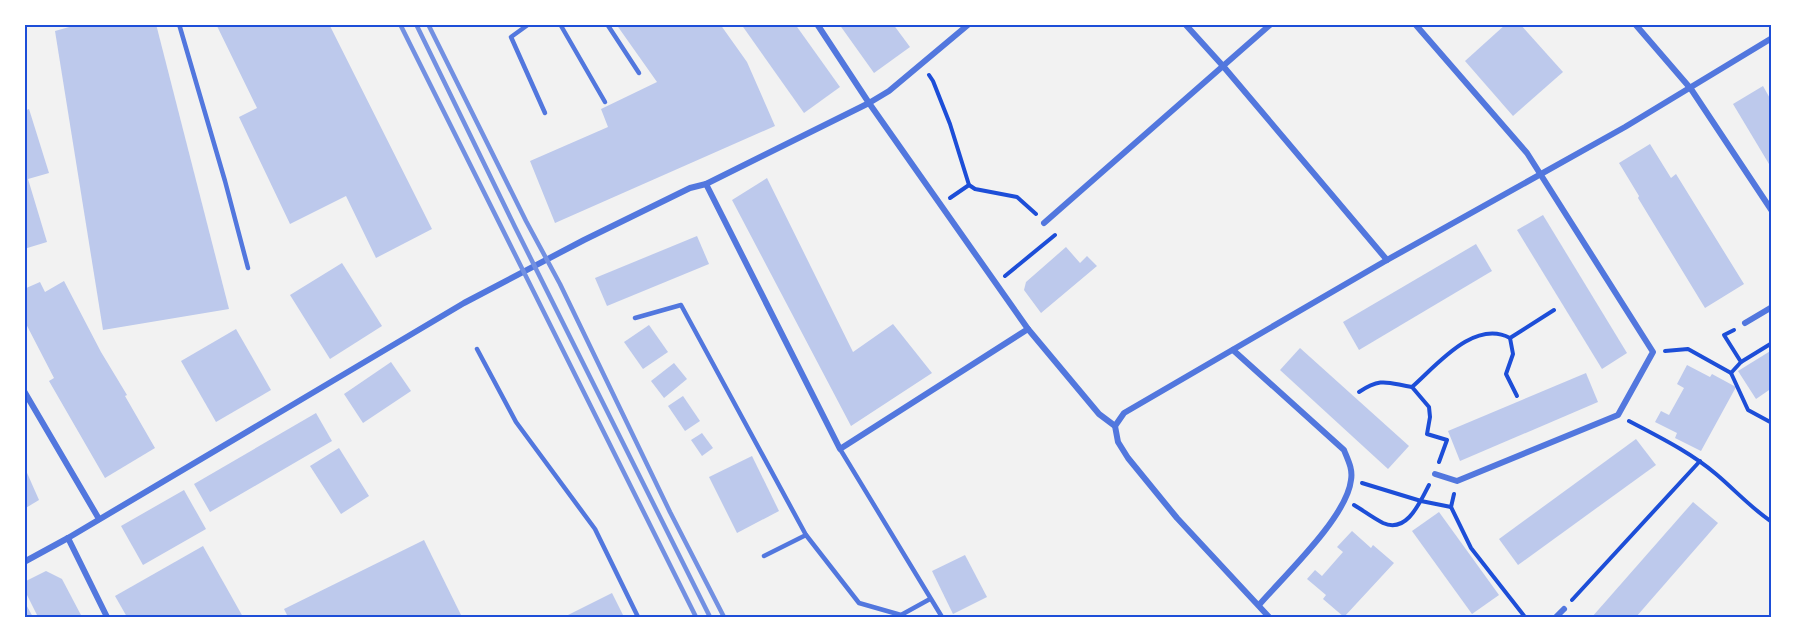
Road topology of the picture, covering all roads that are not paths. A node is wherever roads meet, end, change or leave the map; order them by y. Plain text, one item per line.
1 (179, 24) edge
2 (530, 24) edge
3 (560, 24) edge
4 (607, 24) edge
5 (818, 24) edge
6 (969, 24) edge
7 (1185, 24) edge
8 (1271, 24) edge
9 (1415, 24) edge
10 (1635, 24) edge
11 (1770, 40) edge
12 (1772, 49) edge
13 (1223, 66) junction
14 (639, 73) dead end
15 (1691, 88) junction
16 (605, 102) dead end
17 (868, 103) junction
18 (545, 113) dead end
19 (1540, 175) junction
20 (706, 184) junction
21 (1772, 211) edge
22 (1044, 223) road end
23 (1387, 260) junction
24 (248, 268) dead end
25 (1772, 307) edge
26 (635, 318) dead end
27 (1745, 323) road end
28 (1028, 329) junction
29 (477, 349) dead end
30 (1233, 350) junction
31 (24, 391) edge
32 (1115, 426) junction
33 (840, 449) junction
34 (1435, 474) road end
35 (99, 519) junction
36 (806, 535) junction
37 (68, 538) junction
38 (764, 556) dead end
39 (24, 562) edge
40 (930, 599) junction
41 (1259, 605) junction
42 (1564, 609) road end
43 (107, 617) edge
44 (638, 617) edge
45 (942, 617) edge
46 (1269, 617) edge
47 (1556, 617) edge

1 - 24 lane
2 - 18 lane
3 - 16 lane
4 - 14 lane
5 - 17 street
6 - 17 street
7 - 13 street
8 - 13 street
9 - 19 street
10 - 15 street
11 - 12 street
11 - 15 street
13 - 22 street
13 - 23 street
15 - 19 street
15 - 21 street
17 - 20 street
17 - 28 street
19 - 23 street
19 - 34 street
20 - 33 street
20 - 35 street
23 - 30 street
25 - 27 street
26 - 36 lane
28 - 32 street
28 - 33 street
29 - 44 lane
30 - 32 street
30 - 41 street
31 - 35 street
32 - 41 street
33 - 40 lane
35 - 37 street
36 - 38 lane
36 - 40 lane
37 - 39 street
37 - 43 street
40 - 45 lane
41 - 46 street
42 - 47 street

